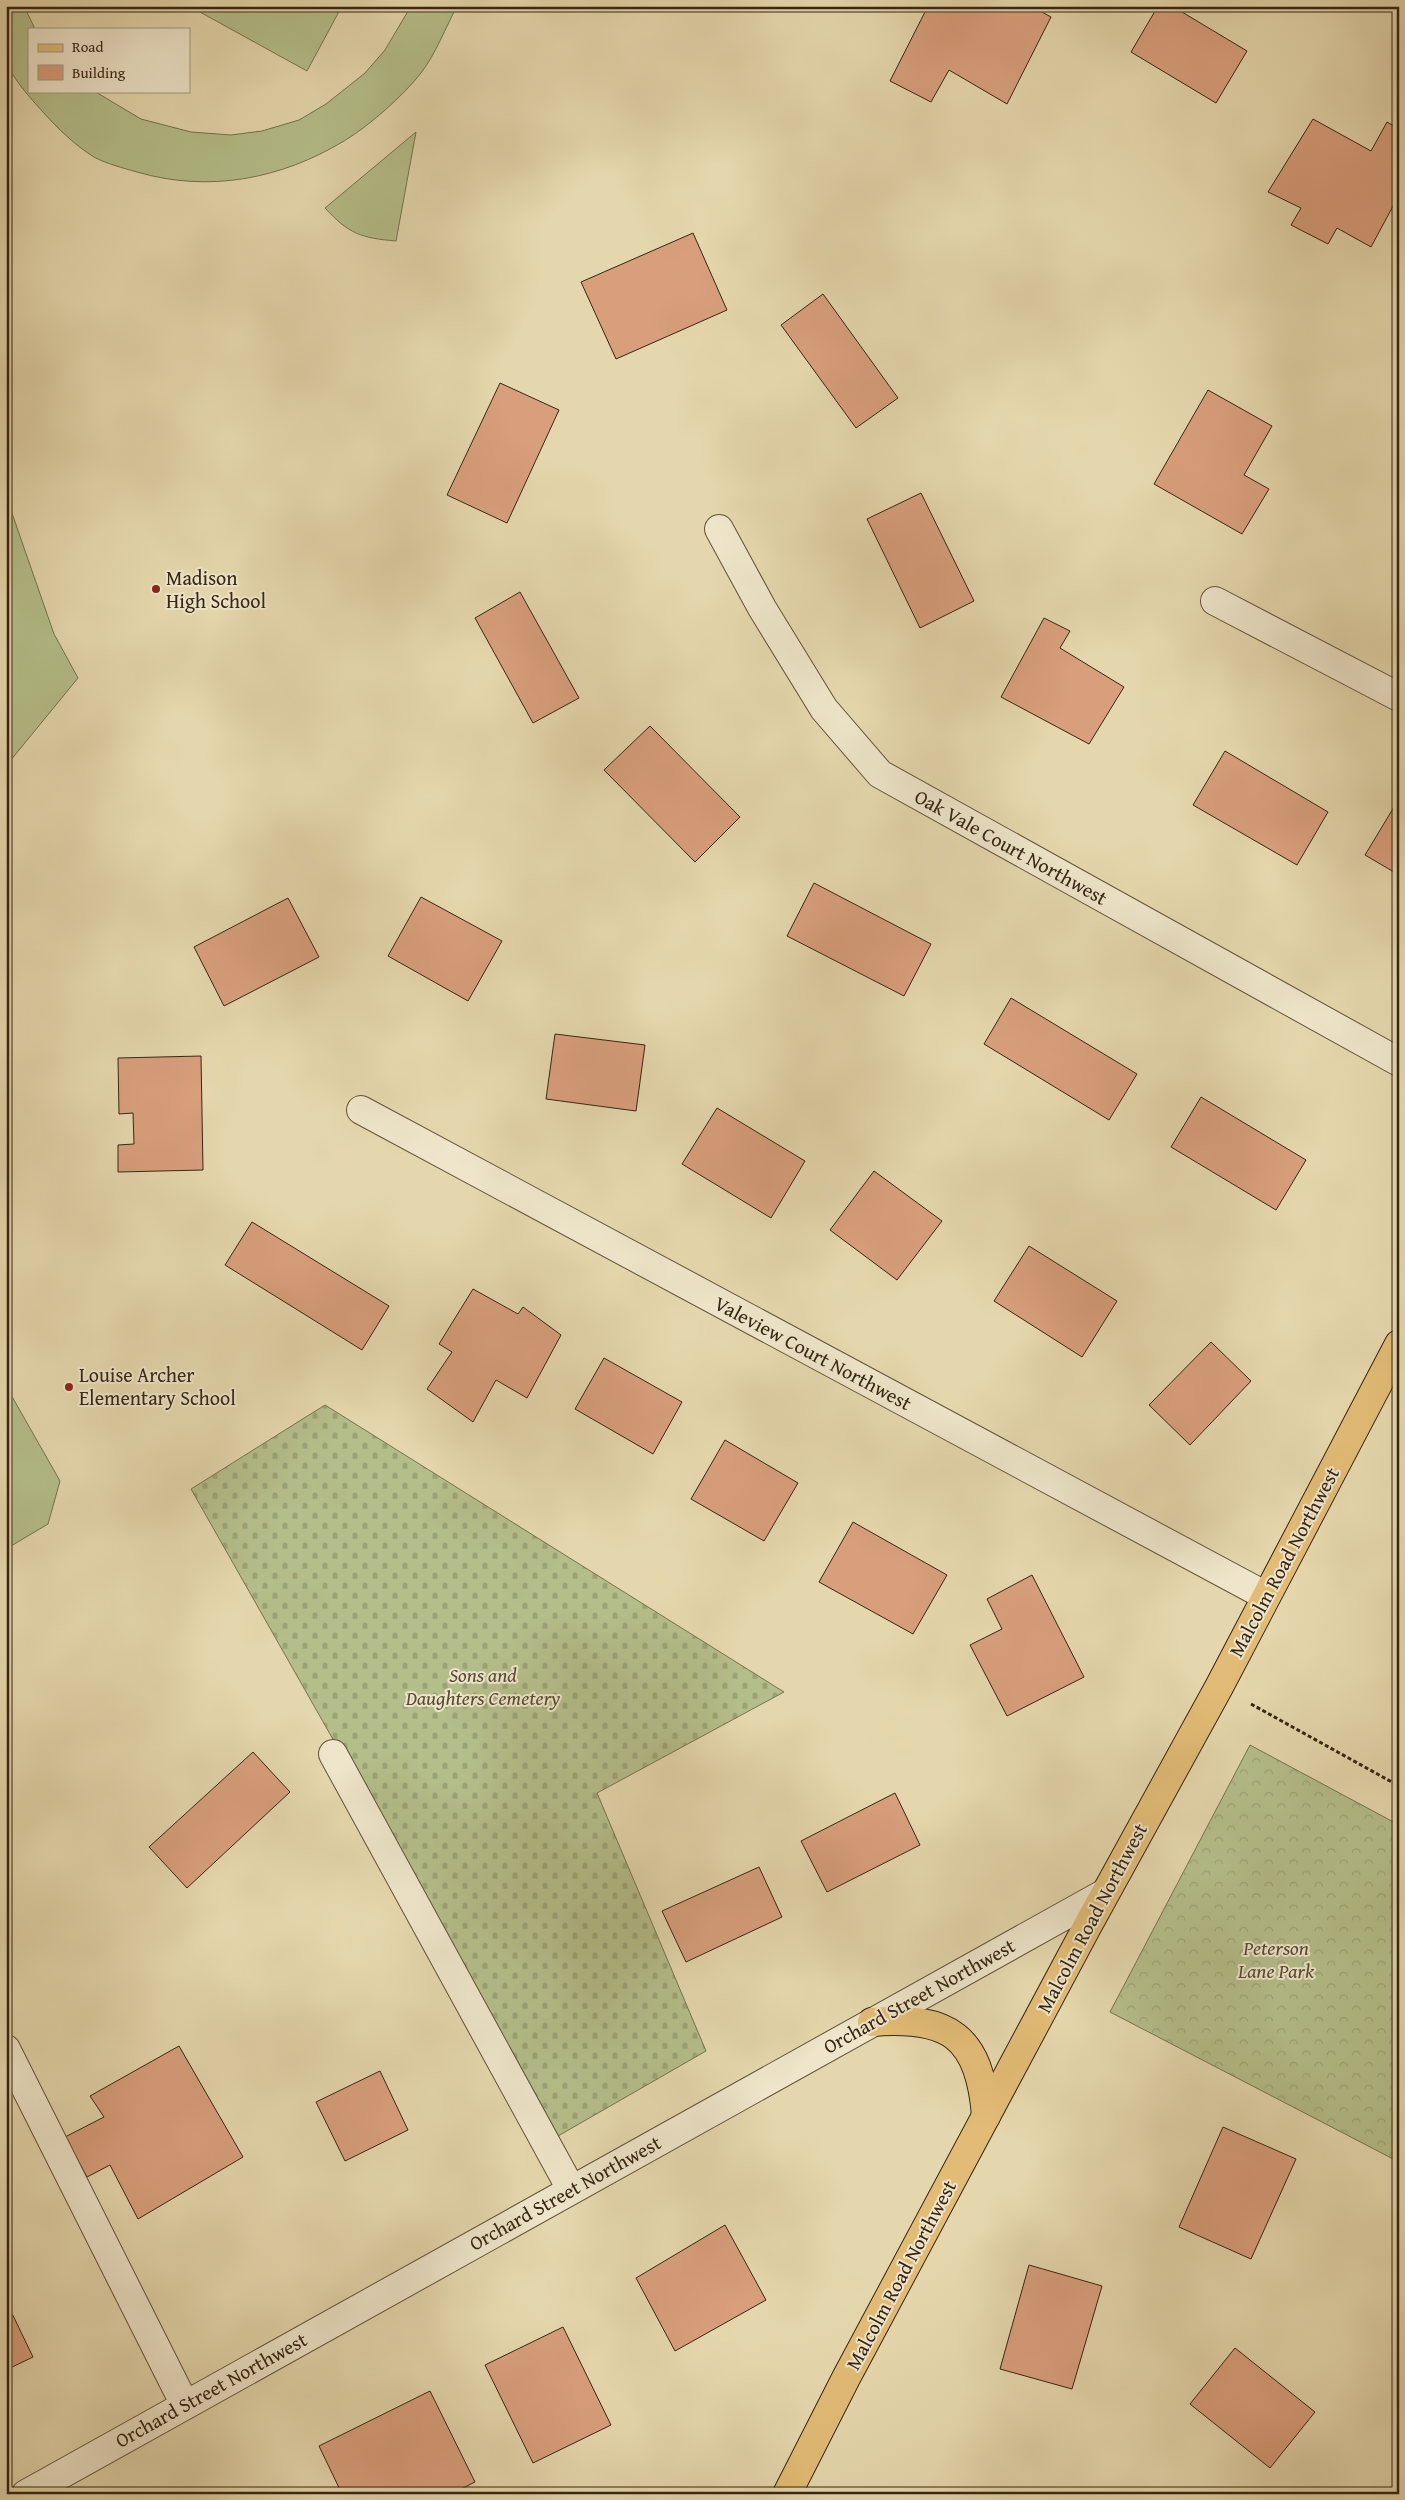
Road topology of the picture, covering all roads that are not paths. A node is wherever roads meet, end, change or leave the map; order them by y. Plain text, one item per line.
1 (719, 529) dead end
2 (1215, 601) dead end
3 (1399, 697) edge
4 (1399, 1062) edge
5 (361, 1110) dead end
6 (1399, 1344) edge
7 (1266, 1596) junction
8 (333, 1754) dead end
9 (1105, 1893) junction
10 (872, 2022) junction
11 (6, 2049) edge
12 (986, 2116) junction
13 (572, 2189) junction
14 (185, 2405) junction
15 (26, 2494) edge
16 (787, 2494) edge

1 - 4 street, Oak Vale Court Northwest
2 - 3 street
5 - 7 street, Valeview Court Northwest
6 - 7 main road, Malcolm Road Northwest
7 - 9 main road, Malcolm Road Northwest
8 - 13 street
9 - 10 street, Orchard Street Northwest
9 - 12 main road, Malcolm Road Northwest
10 - 12 main road
10 - 13 street, Orchard Street Northwest
11 - 14 street
12 - 16 main road, Malcolm Road Northwest
13 - 14 street, Orchard Street Northwest
14 - 15 street, Orchard Street Northwest

